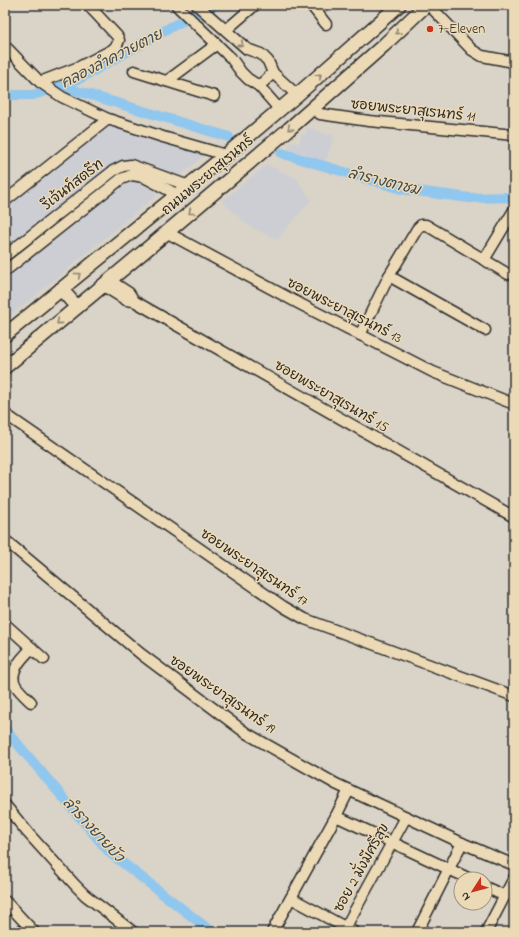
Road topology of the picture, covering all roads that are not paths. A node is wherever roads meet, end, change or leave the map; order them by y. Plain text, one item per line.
1 (88, 5) edge
2 (176, 5) edge
3 (197, 5) edge
4 (255, 5) edge
5 (311, 5) edge
6 (398, 5) edge
7 (427, 5) edge
8 (326, 24) dead end
9 (226, 30) junction
10 (216, 44) junction
11 (5, 46) edge
12 (514, 62) edge
13 (134, 71) dead end
14 (273, 73) junction
15 (167, 81) junction
16 (42, 84) junction
17 (259, 86) junction
18 (297, 95) junction
19 (214, 96) dead end
20 (313, 108) junction
21 (280, 110) junction
22 (108, 119) junction
23 (514, 135) edge
24 (226, 155) junction
25 (189, 186) junction
26 (178, 195) junction
27 (5, 201) edge
28 (514, 210) edge
29 (166, 232) junction
30 (5, 256) edge
31 (484, 260) junction
32 (5, 272) edge
33 (508, 274) dead end
34 (389, 276) junction
35 (106, 283) junction
36 (61, 289) junction
37 (77, 307) junction
38 (485, 330) dead end
39 (5, 335) edge
40 (360, 335) junction
41 (5, 366) edge
42 (514, 404) edge
43 (5, 414) edge
44 (514, 517) edge
45 (5, 540) edge
46 (5, 624) edge
47 (32, 648) junction
48 (44, 659) dead end
49 (514, 696) edge
50 (31, 702) dead end
51 (349, 790) junction
52 (5, 806) edge
53 (336, 816) junction
54 (406, 817) junction
55 (393, 843) junction
56 (462, 843) junction
57 (514, 865) edge
58 (449, 869) junction
59 (453, 871) edge
60 (514, 878) edge
61 (493, 891) edge
62 (505, 896) junction
63 (291, 898) junction
64 (5, 901) edge
65 (347, 931) edge
66 (34, 932) edge
67 (133, 932) edge
68 (272, 932) edge
69 (416, 932) edge
70 (486, 932) edge

1 - 16 street
2 - 10 street
3 - 9 street
4 - 9 street
5 - 8 street
18 -> 6 street, ถนนพระยาสุเรนทร์
7 - 12 street
7 -> 20 street, ถนนพระยาสุเรนทร์
9 -> 14 street
10 - 15 street
10 - 17 street
11 - 16 street
13 - 15 street
14 - 17 street
14 - 18 street
15 - 19 street
16 - 22 street
17 - 21 street
18 - 21 street, ถนนพระยาสุเรนทร์
20 - 23 street, ซอยพระยาสุเรนทร์ 11
20 -> 29 street, ถนนพระยาสุเรนทร์
21 - 24 street, ถนนพระยาสุเรนทร์
22 - 24 street
22 - 27 street
24 - 25 street, ถนนพระยาสุเรนทร์
25 - 26 street, ถนนพระยาสุเรนทร์
25 - 30 street, รีเจ้นท์สตรีท
26 - 32 street, รีเจ้นท์สตรีท
36 -> 26 street, ถนนพระยาสุเรนทร์
28 - 31 street
29 - 35 street, ถนนพระยาสุเรนทร์
29 - 40 street, ซอยพระยาสุเรนทร์ 13
31 - 33 street
31 - 34 street
34 - 38 street
34 - 40 street
35 - 37 street, ถนนพระยาสุเรนทร์
35 - 44 street, ซอยพระยาสุเรนทร์ 15
36 - 37 street
36 - 39 street, ถนนพระยาสุเรนทร์
37 -> 41 street, ถนนพระยาสุเรนทร์
40 - 42 street, ซอยพระยาสุเรนทร์ 13
43 - 49 street, ซอยพระยาสุเรนทร์ 17
45 - 51 street, ซอยพระยาสุเรนทร์ 19
46 - 47 street
47 - 48 street
47 - 50 street
51 - 53 street
51 - 54 street, ซอยพระยาสุเรนทร์ 19
52 - 67 street
53 - 55 street
53 - 63 street
54 - 55 street, ซอย 2 มั่งมีศรีสุข
54 - 56 street, ซอยพระยาสุเรนทร์ 19
55 - 58 street
55 - 65 street, ซอย 2 มั่งมีศรีสุข
56 - 57 street, ซอยพระยาสุเรนทร์ 19
56 - 58 street
58 - 59 street
58 - 69 street
60 - 62 street
61 - 62 street
62 - 70 street
63 - 65 street
63 - 68 street
64 - 66 street

